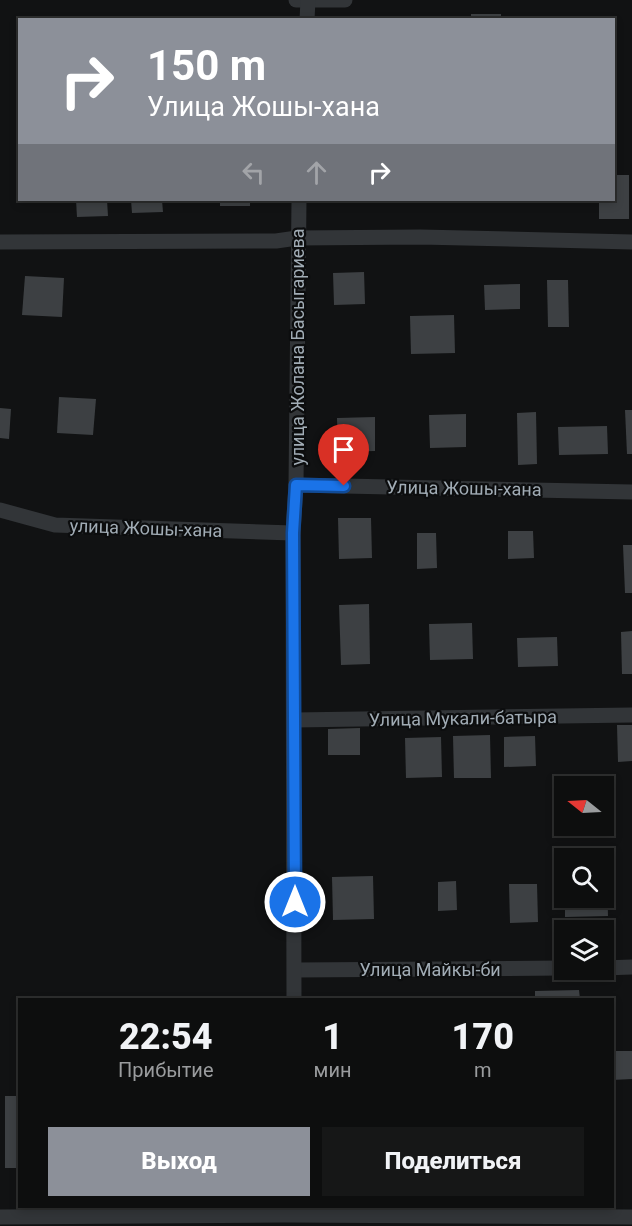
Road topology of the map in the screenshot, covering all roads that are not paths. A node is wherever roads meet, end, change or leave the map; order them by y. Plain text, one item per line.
1 (296, 0) edge
2 (308, 0) edge
3 (345, 0) edge
4 (307, 18) edge
5 (299, 201) edge
6 (297, 238) junction
7 (0, 242) edge
8 (632, 242) edge
9 (296, 485) junction
10 (632, 492) edge
11 (0, 510) edge
12 (293, 533) junction
13 (632, 715) edge
14 (294, 720) junction
15 (632, 967) edge
16 (554, 968) edge
17 (614, 968) edge
18 (296, 970) junction
19 (294, 998) edge
20 (284, 1216) edge
21 (0, 1217) edge
22 (632, 1217) edge

1 - 2 street
2 - 3 street
2 - 4 street
5 - 6 street, улица Жолана Басыгариева
6 - 7 street
6 - 8 street
6 - 9 street, улица Жолана Басыгариева
9 - 10 street, Улица Жошы-хана
9 - 12 street, улица Жолана Басыгариева
11 - 12 street, улица Жошы-хана
12 - 14 street, улица Жолана Басыгариева
13 - 14 street, Улица Мукали-батыра
14 - 18 street, улица Жолана Басыгариева
15 - 17 street
16 - 18 street, Улица Майкы-би
18 - 19 street, улица Жолана Басыгариева
20 - 21 street
20 - 22 street

